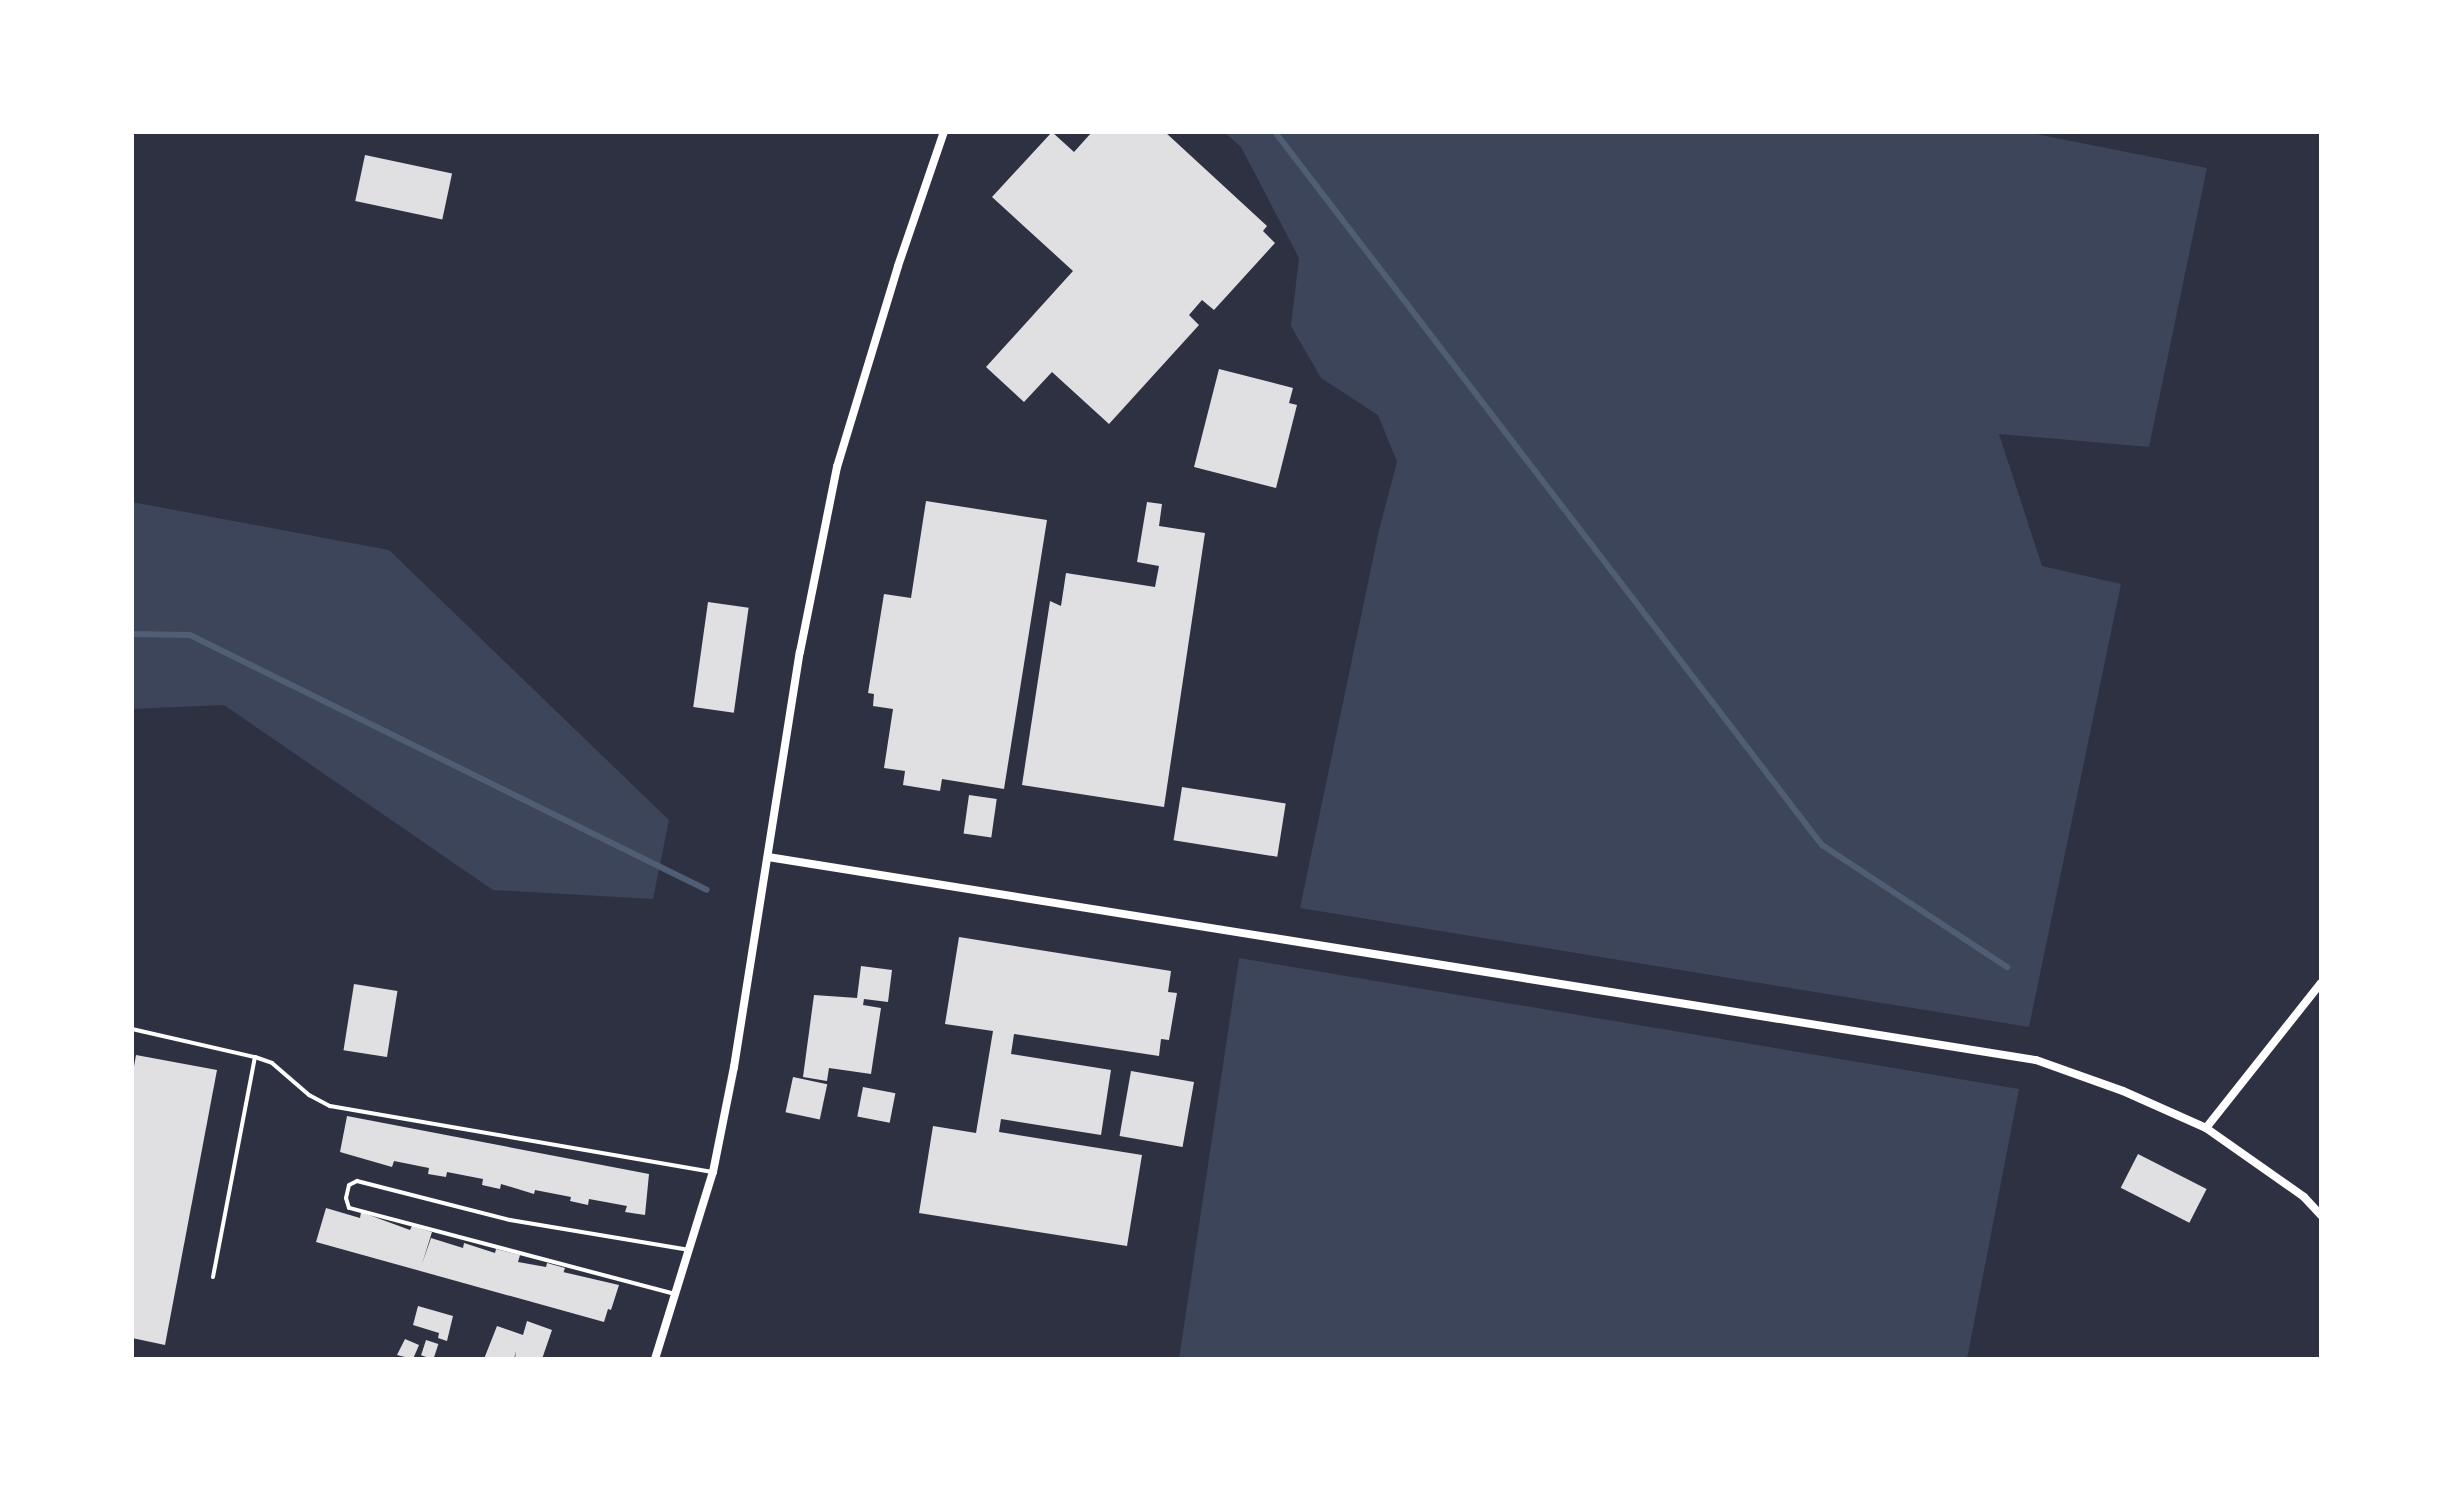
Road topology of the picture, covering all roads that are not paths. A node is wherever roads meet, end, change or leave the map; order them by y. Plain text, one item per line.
1 (944, 132) edge
2 (768, 857) junction
3 (2321, 983) edge
4 (132, 1029) edge
5 (255, 1057) junction
6 (2206, 1128) junction
7 (713, 1172) junction
8 (2321, 1215) edge
9 (691, 1250) junction
10 (213, 1277) dead end
11 (677, 1295) junction
12 (655, 1359) edge

1 - 2 street
2 - 6 street
2 - 7 street
3 - 6 street
4 - 5 lane
5 - 7 lane
5 - 10 lane
6 - 8 street
7 - 9 street
9 - 11 street
9 - 11 lane
11 - 12 street

